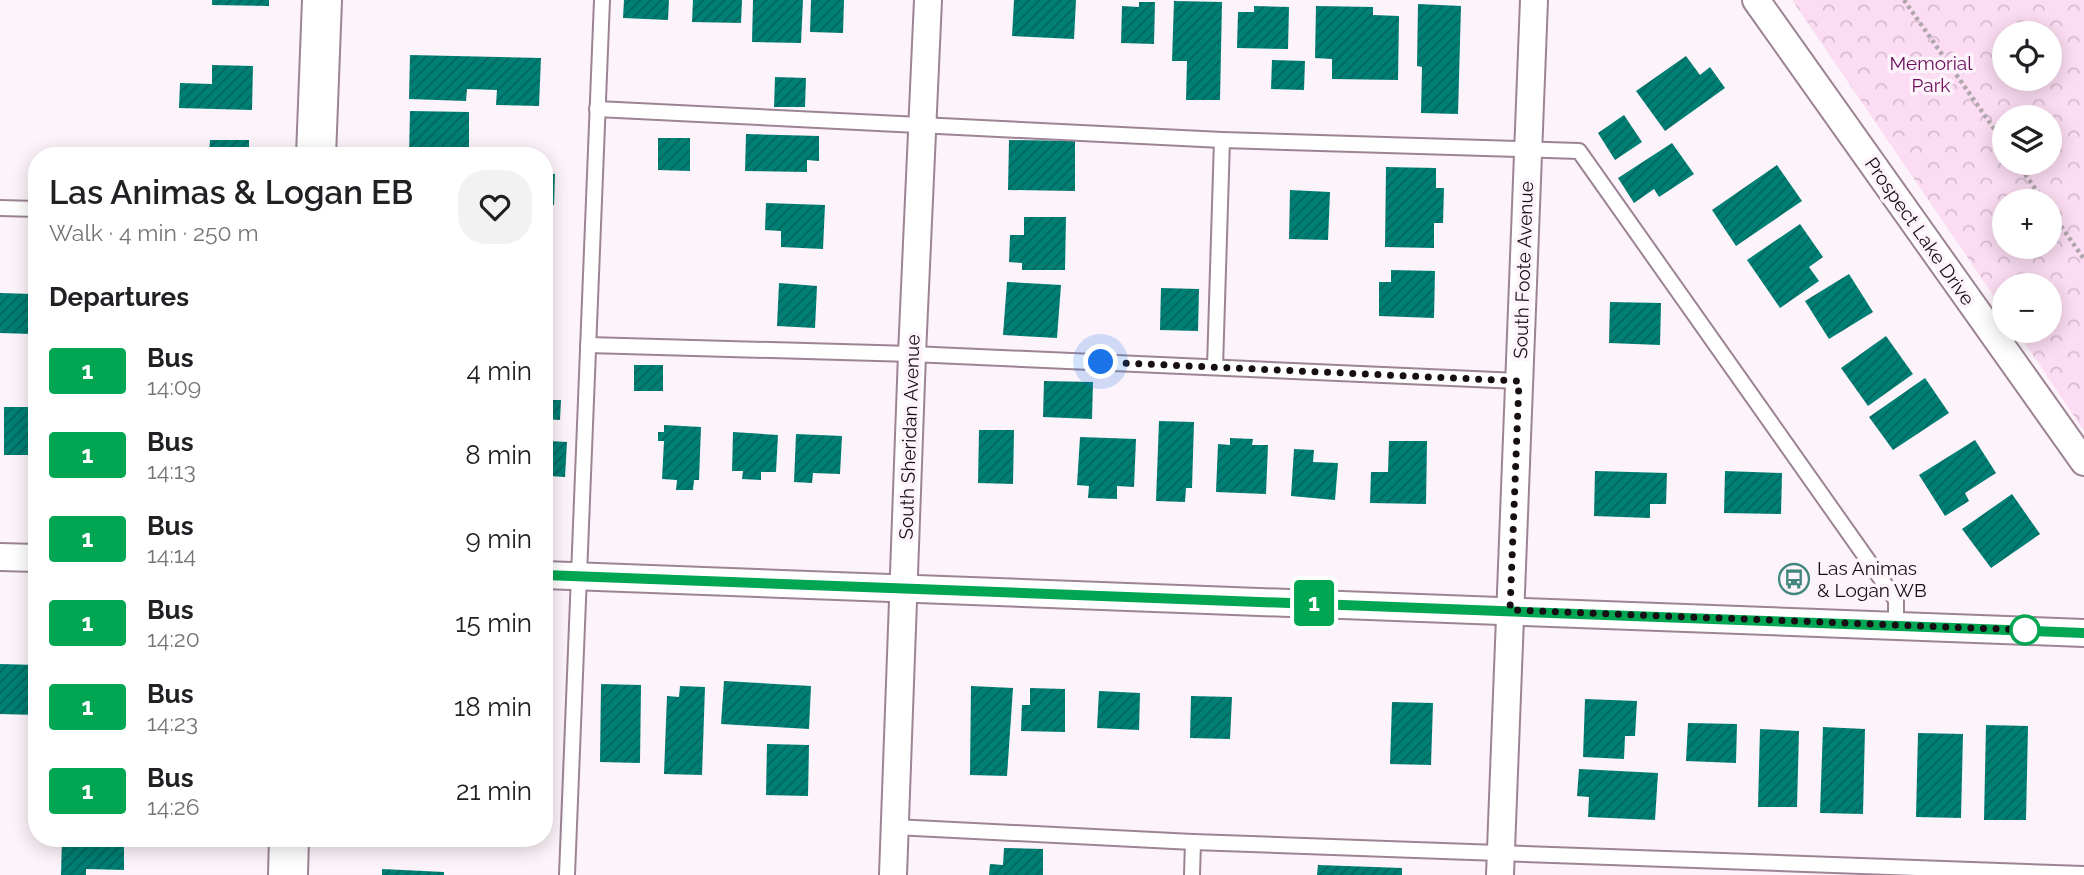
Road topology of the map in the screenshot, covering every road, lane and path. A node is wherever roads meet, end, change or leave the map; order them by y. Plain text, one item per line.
1 (322, 0) edge
2 (602, 0) edge
3 (928, 0) edge
4 (1534, 0) edge
5 (1756, 0) edge
6 (1905, 0) edge
7 (597, 109) junction
8 (923, 126) junction
9 (1992, 126) edge
10 (1222, 140) junction
11 (316, 147) edge
12 (1528, 151) junction
13 (0, 208) edge
14 (28, 209) edge
15 (2062, 228) edge
16 (2084, 259) edge
17 (587, 345) junction
18 (912, 354) junction
19 (1215, 368) junction
20 (1519, 381) junction
21 (2084, 462) edge
22 (0, 557) edge
23 (28, 558) edge
24 (553, 575) edge
25 (578, 576) junction
26 (904, 589) junction
27 (1510, 610) junction
28 (1896, 625) junction
29 (2084, 633) edge
30 (895, 827) junction
31 (1193, 842) junction
32 (289, 847) edge
33 (1500, 864) edge
34 (1803, 869) edge
35 (2084, 874) edge
36 (288, 875) edge
37 (567, 875) edge
38 (893, 875) edge
39 (1192, 875) edge

1 - 11 main road
2 - 7 lane
3 - 8 street, South Sheridan Avenue
4 - 12 street, South Foote Avenue
5 - 21 street, Prospect Lake Drive
6 - 9 path
7 - 8 lane
7 - 17 lane
8 - 10 lane
8 - 18 street, South Sheridan Avenue
10 - 12 lane
10 - 19 lane
12 - 20 street, South Foote Avenue
12 - 28 lane
13 - 14 lane
15 - 16 path
17 - 18 lane
17 - 25 lane
18 - 19 lane
18 - 26 street, South Sheridan Avenue
19 - 20 lane
20 - 27 street, South Foote Avenue
22 - 23 street
24 - 25 street
25 - 26 street
25 - 37 lane
26 - 27 street
26 - 30 street, South Sheridan Avenue
27 - 28 street
27 - 33 street, South Foote Avenue
28 - 29 street
30 - 31 lane
30 - 38 street, South Sheridan Avenue
31 - 33 lane
31 - 39 lane
32 - 36 main road
33 - 34 lane
34 - 35 lane

